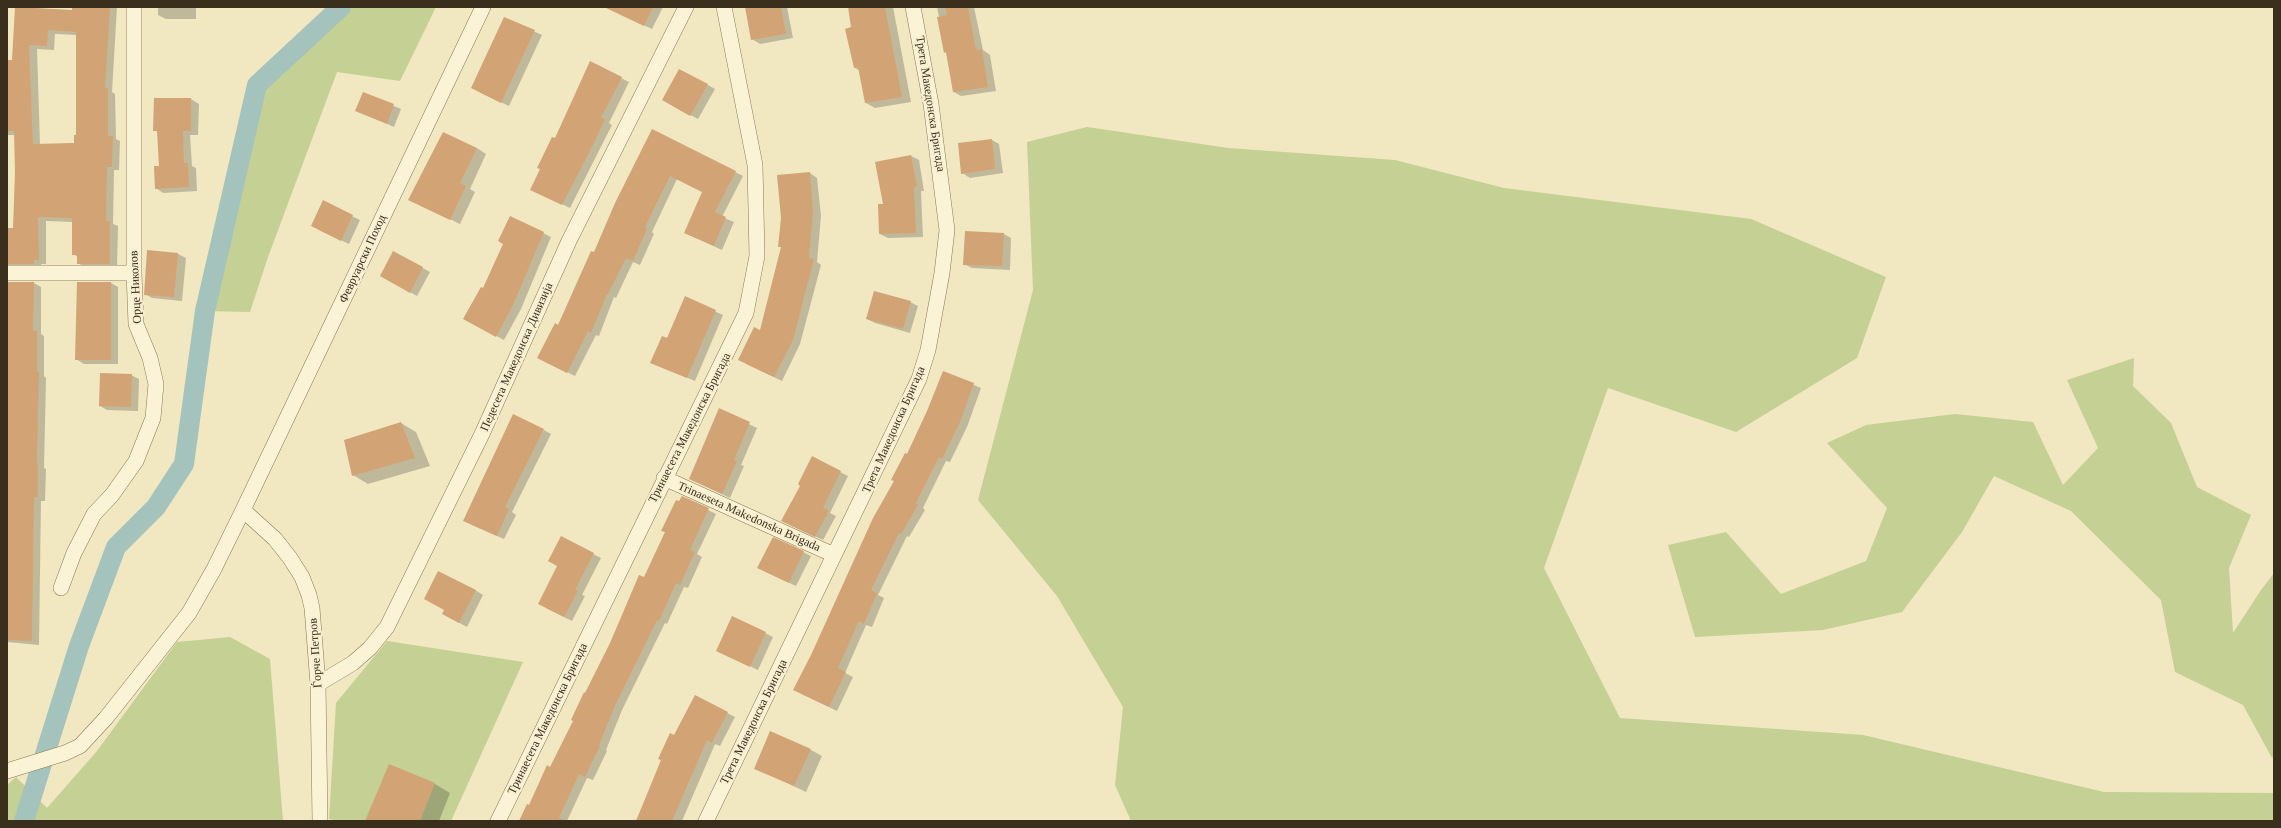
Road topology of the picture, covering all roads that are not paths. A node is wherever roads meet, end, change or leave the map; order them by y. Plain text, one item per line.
1 (134, 7) edge
2 (483, 7) edge
3 (686, 7) edge
4 (724, 7) edge
5 (914, 7) edge
6 (7, 273) edge
7 (134, 273) junction
8 (664, 478) junction
9 (243, 510) junction
10 (834, 555) junction
11 (61, 588) dead end
12 (318, 684) junction
13 (11, 770) edge
14 (320, 821) edge
15 (498, 821) edge
16 (706, 821) edge

1 - 7 street, Орце Николов
2 - 9 street, Февруарски Поход
3 - 12 street, Педесета Македонска Дивизија
4 - 8 street, Тринаесета Македонска Бригада
5 - 10 street, Трета Македонска Бригада
6 - 7 street
7 - 11 street, Орце Николов
8 - 10 street, Trinaeseta Makedonska Brigada
8 - 15 street, Тринаесета Македонска Бригада
9 - 12 street, Ѓорче Петров
9 - 13 street, Февруарски Поход
10 - 16 street, Трета Македонска Бригада
12 - 14 street, Ѓорче Петров

